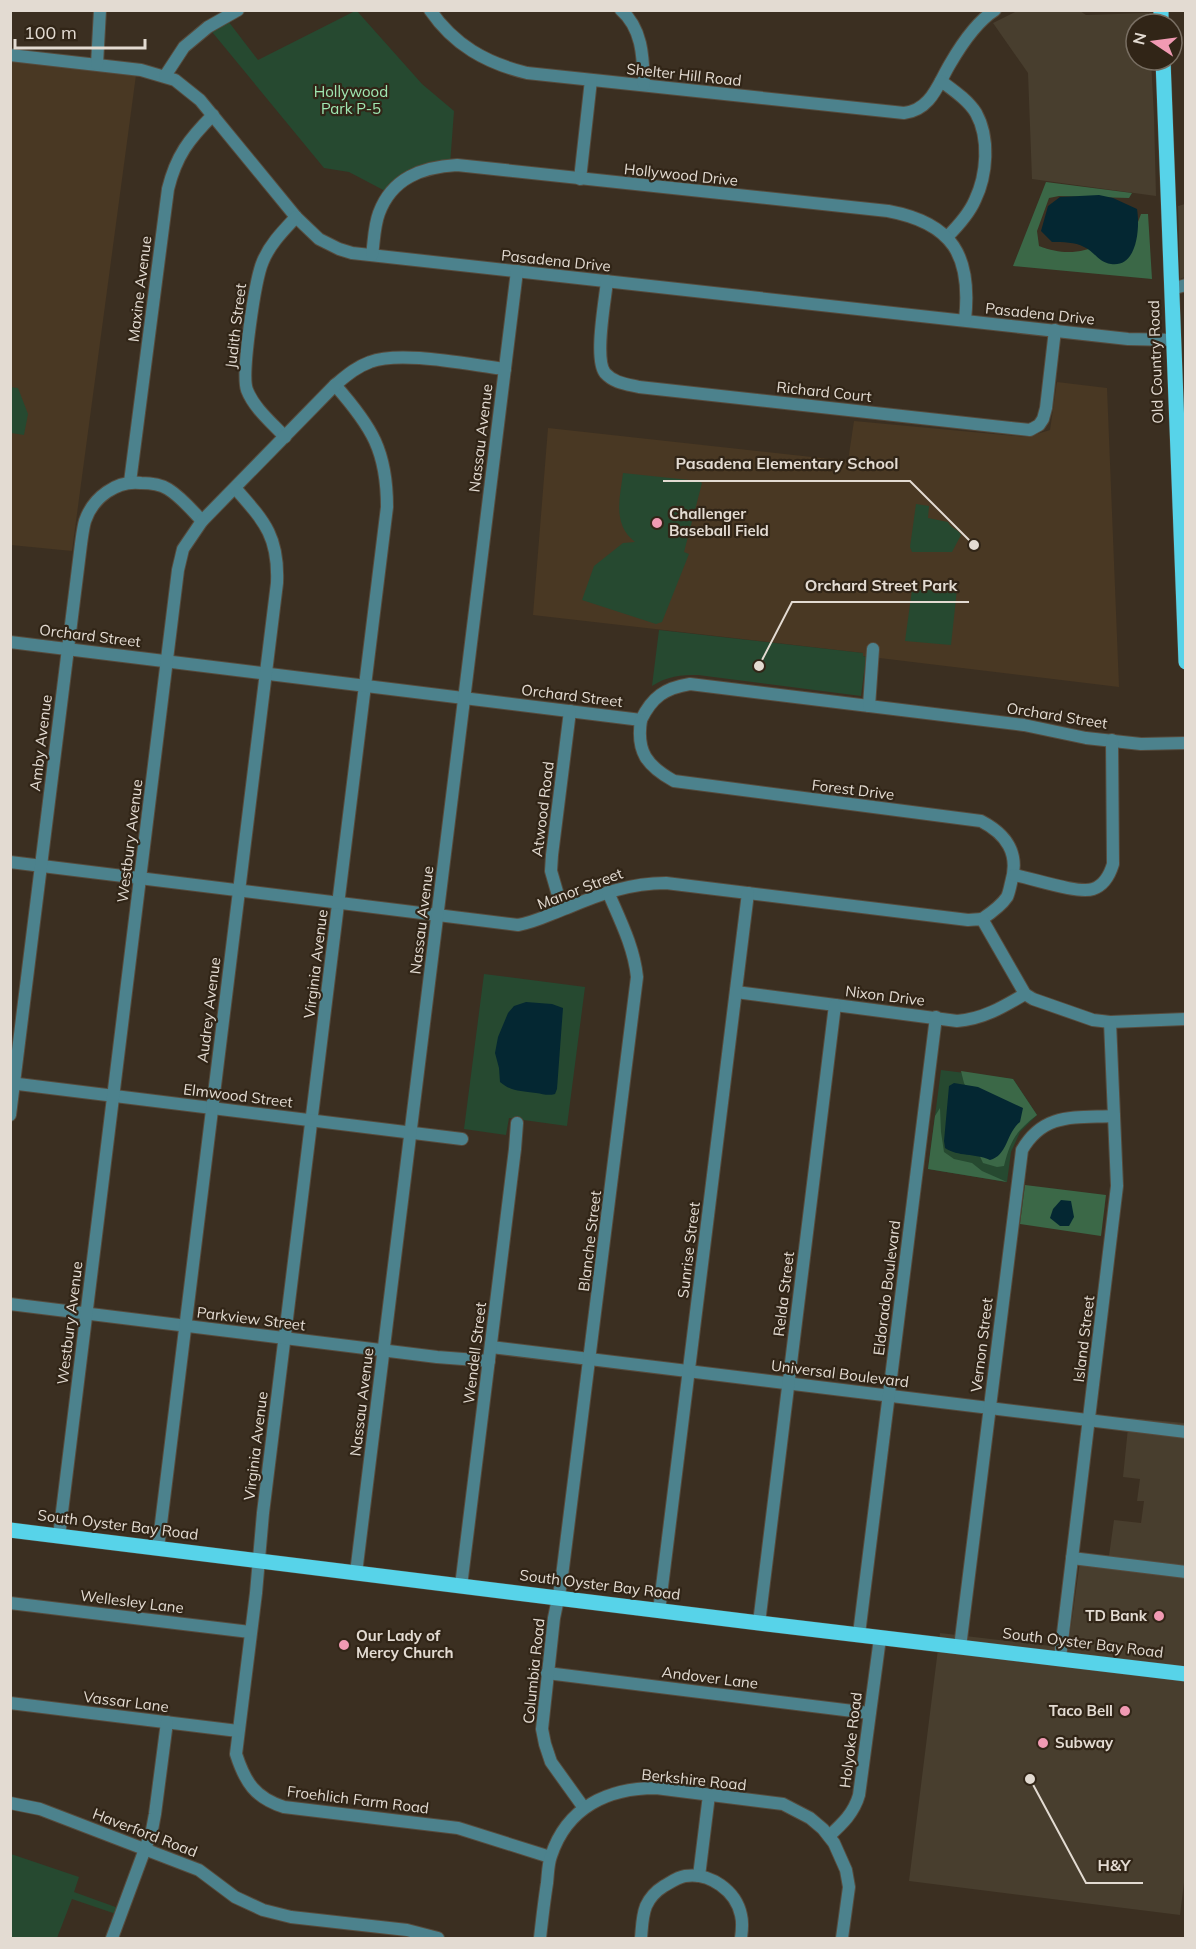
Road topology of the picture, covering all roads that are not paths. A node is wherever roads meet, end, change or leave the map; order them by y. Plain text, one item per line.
1 (100, 10) edge
2 (238, 10) edge
3 (430, 10) edge
4 (621, 10) edge
5 (995, 10) edge
6 (223, 14) edge
7 (10, 55) edge
8 (97, 64) junction
9 (1164, 72) edge
10 (165, 76) junction
11 (591, 80) junction
12 (941, 81) junction
13 (645, 85) junction
14 (213, 115) junction
15 (580, 179) junction
16 (296, 216) junction
17 (947, 237) junction
18 (372, 255) junction
19 (517, 271) junction
20 (607, 281) junction
21 (1178, 287) edge
22 (965, 320) junction
23 (1054, 330) junction
24 (1173, 340) junction
25 (504, 369) junction
26 (335, 385) junction
27 (285, 436) junction
28 (130, 482) junction
29 (235, 488) junction
30 (202, 521) junction
31 (1183, 521) edge
32 (10, 642) edge
33 (68, 649) junction
34 (873, 649) dead end
35 (167, 661) junction
36 (1185, 662) edge
37 (266, 673) junction
38 (365, 685) junction
39 (464, 698) junction
40 (869, 706) junction
41 (570, 711) junction
42 (641, 720) junction
43 (1112, 740) junction
44 (1185, 743) edge
45 (10, 862) edge
46 (41, 866) junction
47 (1014, 875) junction
48 (140, 879) junction
49 (239, 891) junction
50 (608, 892) junction
51 (748, 893) junction
52 (338, 903) junction
53 (562, 909) junction
54 (437, 915) junction
55 (982, 919) junction
56 (736, 992) junction
57 (1025, 994) junction
58 (835, 1005) junction
59 (936, 1017) junction
60 (1185, 1019) edge
61 (1110, 1022) junction
62 (12, 1083) edge
63 (113, 1096) junction
64 (212, 1108) junction
65 (10, 1115) edge
66 (1114, 1116) junction
67 (311, 1120) junction
68 (517, 1123) dead end
69 (410, 1133) junction
70 (462, 1139) dead end
71 (10, 1304) edge
72 (86, 1314) junction
73 (185, 1326) junction
74 (285, 1338) junction
75 (491, 1347) junction
76 (383, 1351) junction
77 (590, 1358) junction
78 (489, 1361) junction
79 (689, 1371) junction
80 (788, 1383) junction
81 (889, 1395) junction
82 (990, 1408) junction
83 (1089, 1420) junction
84 (1185, 1432) edge
85 (10, 1530) edge
86 (59, 1536) junction
87 (158, 1548) junction
88 (1072, 1558) junction
89 (258, 1561) junction
90 (1185, 1572) edge
91 (356, 1573) junction
92 (461, 1586) junction
93 (558, 1598) junction
94 (10, 1603) edge
95 (659, 1611) junction
96 (759, 1623) junction
97 (250, 1632) junction
98 (859, 1634) junction
99 (880, 1638) junction
100 (960, 1647) junction
101 (1060, 1658) junction
102 (1184, 1672) edge
103 (548, 1673) junction
104 (10, 1703) edge
105 (869, 1713) junction
106 (167, 1722) junction
107 (238, 1731) junction
108 (709, 1795) junction
109 (10, 1803) edge
110 (584, 1808) junction
111 (829, 1836) junction
112 (144, 1848) junction
113 (550, 1857) junction
114 (699, 1876) junction
115 (112, 1938) edge
116 (438, 1938) edge
117 (540, 1938) edge
118 (640, 1938) edge
119 (741, 1938) edge
120 (842, 1938) edge

1 - 8 street
2 - 6 street
3 - 11 street, Shelter Hill Road
4 - 13 street
5 - 12 street, Shelter Hill Road
6 - 10 street
7 - 8 street, Pasadena Drive
8 - 10 street, Pasadena Drive
9 - 21 main road, Old Country Road
10 - 14 street, Pasadena Drive
11 - 13 street, Shelter Hill Road
11 - 15 street
12 - 13 street, Shelter Hill Road
12 - 17 street
14 - 16 street, Pasadena Drive
14 - 28 street, Maxine Avenue
15 - 17 street, Hollywood Drive
15 - 18 street, Hollywood Drive
16 - 18 street, Pasadena Drive
16 - 27 street, Judith Street
17 - 22 street, Hollywood Drive
18 - 19 street, Pasadena Drive
19 - 20 street, Pasadena Drive
19 - 25 street, Nassau Avenue
20 - 22 street, Pasadena Drive
20 - 23 street, Richard Court
21 - 24 main road, Old Country Road
22 - 23 street, Pasadena Drive
23 - 24 street, Pasadena Drive
24 - 31 main road, Old Country Road
25 - 26 street, Westbury Avenue
25 - 39 street, Nassau Avenue
26 - 27 street, Westbury Avenue
26 - 38 street, Virginia Avenue
27 - 29 street, Westbury Avenue
28 - 30 street
28 - 33 street, Amby Avenue
29 - 30 street, Westbury Avenue
29 - 37 street, Audrey Avenue
30 - 35 street, Westbury Avenue
31 - 36 main road, Old Country Road
32 - 33 street, Orchard Street
33 - 35 street, Orchard Street
33 - 46 street, Amby Avenue
34 - 40 street
35 - 37 street, Orchard Street
35 - 48 street, Westbury Avenue
37 - 38 street, Orchard Street
37 - 49 street, Audrey Avenue
38 - 39 street, Orchard Street
38 - 52 street, Virginia Avenue
39 - 41 street, Orchard Street
39 - 54 street, Nassau Avenue
40 - 42 street, Orchard Street
40 - 43 street, Orchard Street
41 - 42 street, Orchard Street
41 - 53 street, Atwood Road
42 - 47 street, Forest Drive
43 - 44 street, Orchard Street
43 - 47 street
45 - 46 street, Manor Street
46 - 48 street, Manor Street
46 - 62 street, Amby Avenue
47 - 55 street
48 - 49 street, Manor Street
48 - 63 street, Westbury Avenue
49 - 52 street, Manor Street
49 - 64 street, Audrey Avenue
50 - 51 street, Manor Street
50 - 53 street, Manor Street
50 - 77 street, Blanche Street
51 - 55 street, Manor Street
51 - 56 street, Sunrise Street
52 - 54 street, Manor Street
52 - 67 street, Virginia Avenue
53 - 54 street, Manor Street
54 - 69 street, Nassau Avenue
55 - 57 street
56 - 58 street, Nixon Drive
56 - 79 street, Sunrise Street
57 - 59 street, Nixon Drive
57 - 61 street
58 - 59 street, Nixon Drive
58 - 80 street, Relda Street
59 - 81 street, Eldorado Boulevard
60 - 61 street
61 - 66 street, Island Street
62 - 63 street, Elmwood Street
62 - 65 street, Amby Avenue
63 - 64 street, Elmwood Street
63 - 72 street, Westbury Avenue
64 - 67 street, Elmwood Street
64 - 73 street, Audrey Avenue
66 - 82 street, Vernon Street
66 - 83 street, Island Street
67 - 69 street, Elmwood Street
67 - 74 street, Virginia Avenue
68 - 75 street, Wendell Street
69 - 70 street, Elmwood Street
69 - 76 street, Nassau Avenue
71 - 72 street, Parkview Street
72 - 73 street, Parkview Street
72 - 86 street, Westbury Avenue
73 - 74 street, Parkview Street
73 - 87 street, Audrey Avenue
74 - 76 street, Parkview Street
74 - 89 street, Virginia Avenue
75 - 77 street, Universal Boulevard
75 - 78 street, Wendell Street
76 - 78 street, Parkview Street
76 - 91 street, Nassau Avenue
77 - 79 street, Universal Boulevard
77 - 93 street, Blanche Street
78 - 92 street, Wendell Street
79 - 80 street, Universal Boulevard
79 - 95 street, Sunrise Street
80 - 81 street, Universal Boulevard
80 - 96 street, Relda Street
81 - 82 street, Universal Boulevard
81 - 98 street, Eldorado Boulevard
82 - 83 street, Universal Boulevard
82 - 100 street, Vernon Street
83 - 84 street, Universal Boulevard
83 - 88 street, Island Street
85 - 86 main road, South Oyster Bay Road
86 - 87 main road, South Oyster Bay Road
87 - 89 main road, South Oyster Bay Road
88 - 90 street
88 - 101 street, Island Street
89 - 91 main road, South Oyster Bay Road
89 - 97 street, Froehlich Farm Road
91 - 92 main road, South Oyster Bay Road
92 - 93 main road, South Oyster Bay Road
93 - 95 main road, South Oyster Bay Road
93 - 103 street, Columbia Road
94 - 97 street, Wellesley Lane
95 - 96 main road, South Oyster Bay Road
96 - 98 main road, South Oyster Bay Road
97 - 107 street, Froehlich Farm Road
98 - 99 main road, South Oyster Bay Road
99 - 100 main road, South Oyster Bay Road
99 - 105 street, Holyoke Road
100 - 101 main road, South Oyster Bay Road
101 - 102 main road, South Oyster Bay Road
103 - 105 street, Andover Lane
103 - 110 street, Columbia Road
104 - 106 street, Vassar Lane
105 - 111 street, Holyoke Road
106 - 107 street, Vassar Lane
106 - 112 street
107 - 113 street, Froehlich Farm Road
108 - 110 street, Berkshire Road
108 - 111 street, Berkshire Road
108 - 114 street
109 - 112 street, Haverford Road
110 - 113 street, Berkshire Road
111 - 120 street
112 - 115 street
112 - 116 street, Haverford Road
113 - 117 street, Berkshire Road
114 - 118 street
114 - 119 street

